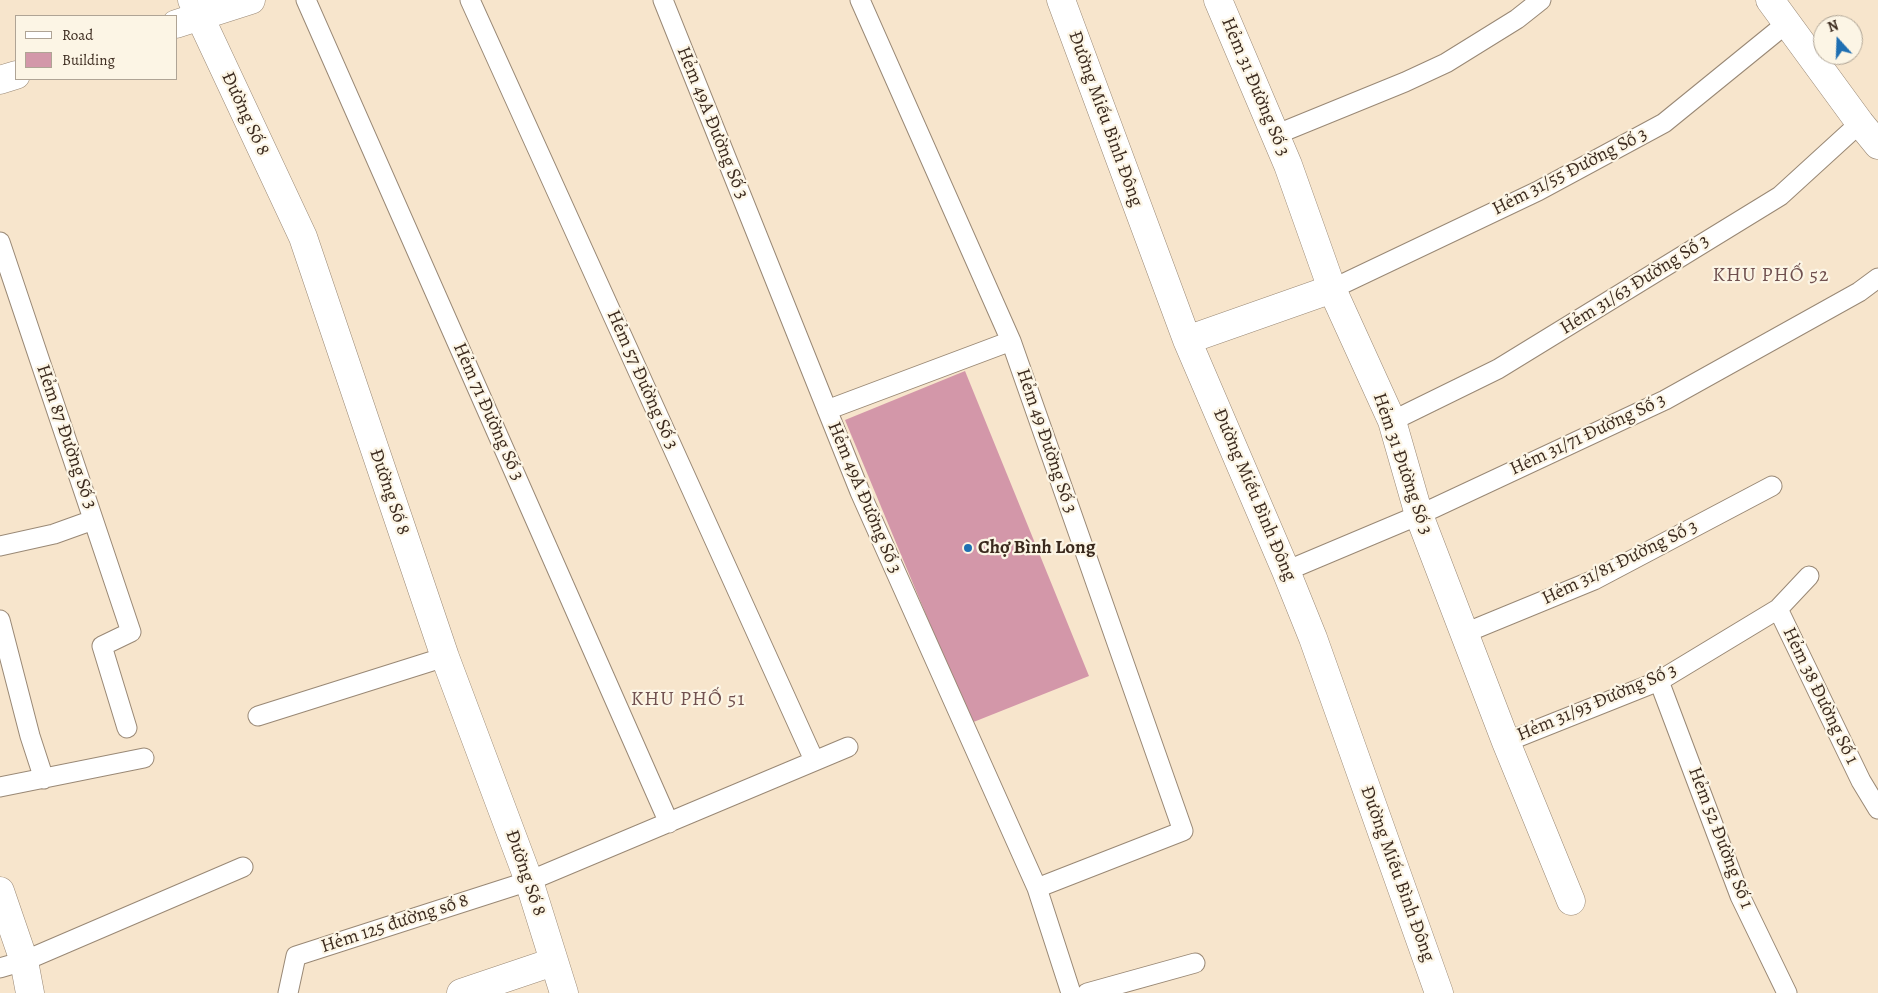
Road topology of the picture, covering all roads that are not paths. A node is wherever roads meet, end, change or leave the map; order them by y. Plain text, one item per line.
1 (251, 0) edge
2 (306, 0) edge
3 (470, 0) edge
4 (663, 0) edge
5 (860, 0) edge
6 (1061, 0) edge
7 (1218, 0) edge
8 (1541, 0) edge
9 (1770, 0) edge
10 (189, 13) edge
11 (1787, 23) junction
12 (15, 75) edge
13 (0, 80) edge
14 (1860, 123) junction
15 (1275, 135) junction
16 (1878, 145) edge
17 (0, 242) edge
18 (1878, 278) edge
19 (1332, 289) junction
20 (1187, 340) junction
21 (1011, 341) junction
22 (827, 410) junction
23 (1392, 421) junction
24 (1772, 486) dead end
25 (1419, 515) junction
26 (93, 520) junction
27 (0, 546) edge
28 (1286, 571) junction
29 (1809, 576) dead end
30 (1778, 609) junction
31 (0, 620) edge
32 (1466, 633) junction
33 (445, 656) junction
34 (1659, 680) junction
35 (258, 716) dead end
36 (127, 728) dead end
37 (1506, 742) junction
38 (848, 747) dead end
39 (144, 758) dead end
40 (814, 760) junction
41 (44, 779) junction
42 (0, 787) edge
43 (1878, 809) edge
44 (669, 823) junction
45 (243, 866) dead end
46 (529, 881) junction
47 (1037, 888) junction
48 (0, 891) edge
49 (1572, 901) dead end
50 (553, 962) junction
51 (1195, 963) dead end
52 (12, 965) edge
53 (30, 993) edge
54 (288, 993) edge
55 (461, 993) edge
56 (564, 993) edge
57 (1071, 993) edge
58 (1087, 993) edge
59 (1439, 993) edge
60 (1787, 993) edge

1 - 10 street
2 - 44 lane, Hẻm 71 Đường Số 3
3 - 40 lane, Hẻm 57 Đường Số 3
4 - 22 lane, Hẻm 49A Đường Số 3
5 - 21 lane, Hẻm 49 Đường Số 3
6 - 20 street, Đường Miếu Bình Đông
7 - 15 street, Hẻm 31 Đường Số 3
8 - 15 lane
9 - 11 street
10 - 33 street, Đường Số 8
11 - 14 street
11 - 19 lane, Hẻm 31/55 Đường Số 3
12 - 13 street
14 - 16 street
14 - 23 lane, Hẻm 31/63 Đường Số 3
15 - 19 street, Hẻm 31 Đường Số 3
17 - 26 lane, Hẻm 87 Đường Số 3
18 - 25 lane, Hẻm 31/71 Đường Số 3
19 - 20 street
19 - 23 street, Hẻm 31 Đường Số 3
20 - 28 street, Đường Miếu Bình Đông
21 - 22 lane
21 - 47 lane, Hẻm 49 Đường Số 3
22 - 47 lane, Hẻm 49A Đường Số 3
23 - 25 street, Hẻm 31 Đường Số 3
24 - 32 lane, Hẻm 31/81 Đường Số 3
25 - 28 lane, Hẻm 31/71 Đường Số 3
25 - 32 street, Hẻm 31 Đường Số 3
26 - 27 lane
26 - 36 lane, Hẻm 87 Đường Số 3
28 - 59 street, Đường Miếu Bình Đông
29 - 30 lane, Hẻm 31/93 Đường Số 3
30 - 34 lane, Hẻm 31/93 Đường Số 3
30 - 43 lane, Hẻm 38 Đường Số 1
31 - 41 lane
32 - 37 street, Hẻm 31 Đường Số 3
33 - 35 lane
33 - 46 street, Đường Số 8
34 - 37 lane, Hẻm 31/93 Đường Số 3
34 - 60 lane, Hẻm 52 Đường Số 1
37 - 49 street, Hẻm 31 Đường Số 3
38 - 40 lane
39 - 41 lane
40 - 44 lane
41 - 42 lane
44 - 46 lane
45 - 52 lane
46 - 50 street, Đường Số 8
46 - 54 lane, Hẻm 125 đường số 8
47 - 57 lane, Hẻm 49A Đường Số 3
48 - 52 street
50 - 55 street
50 - 56 street, Đường Số 8
51 - 58 lane
52 - 53 street

